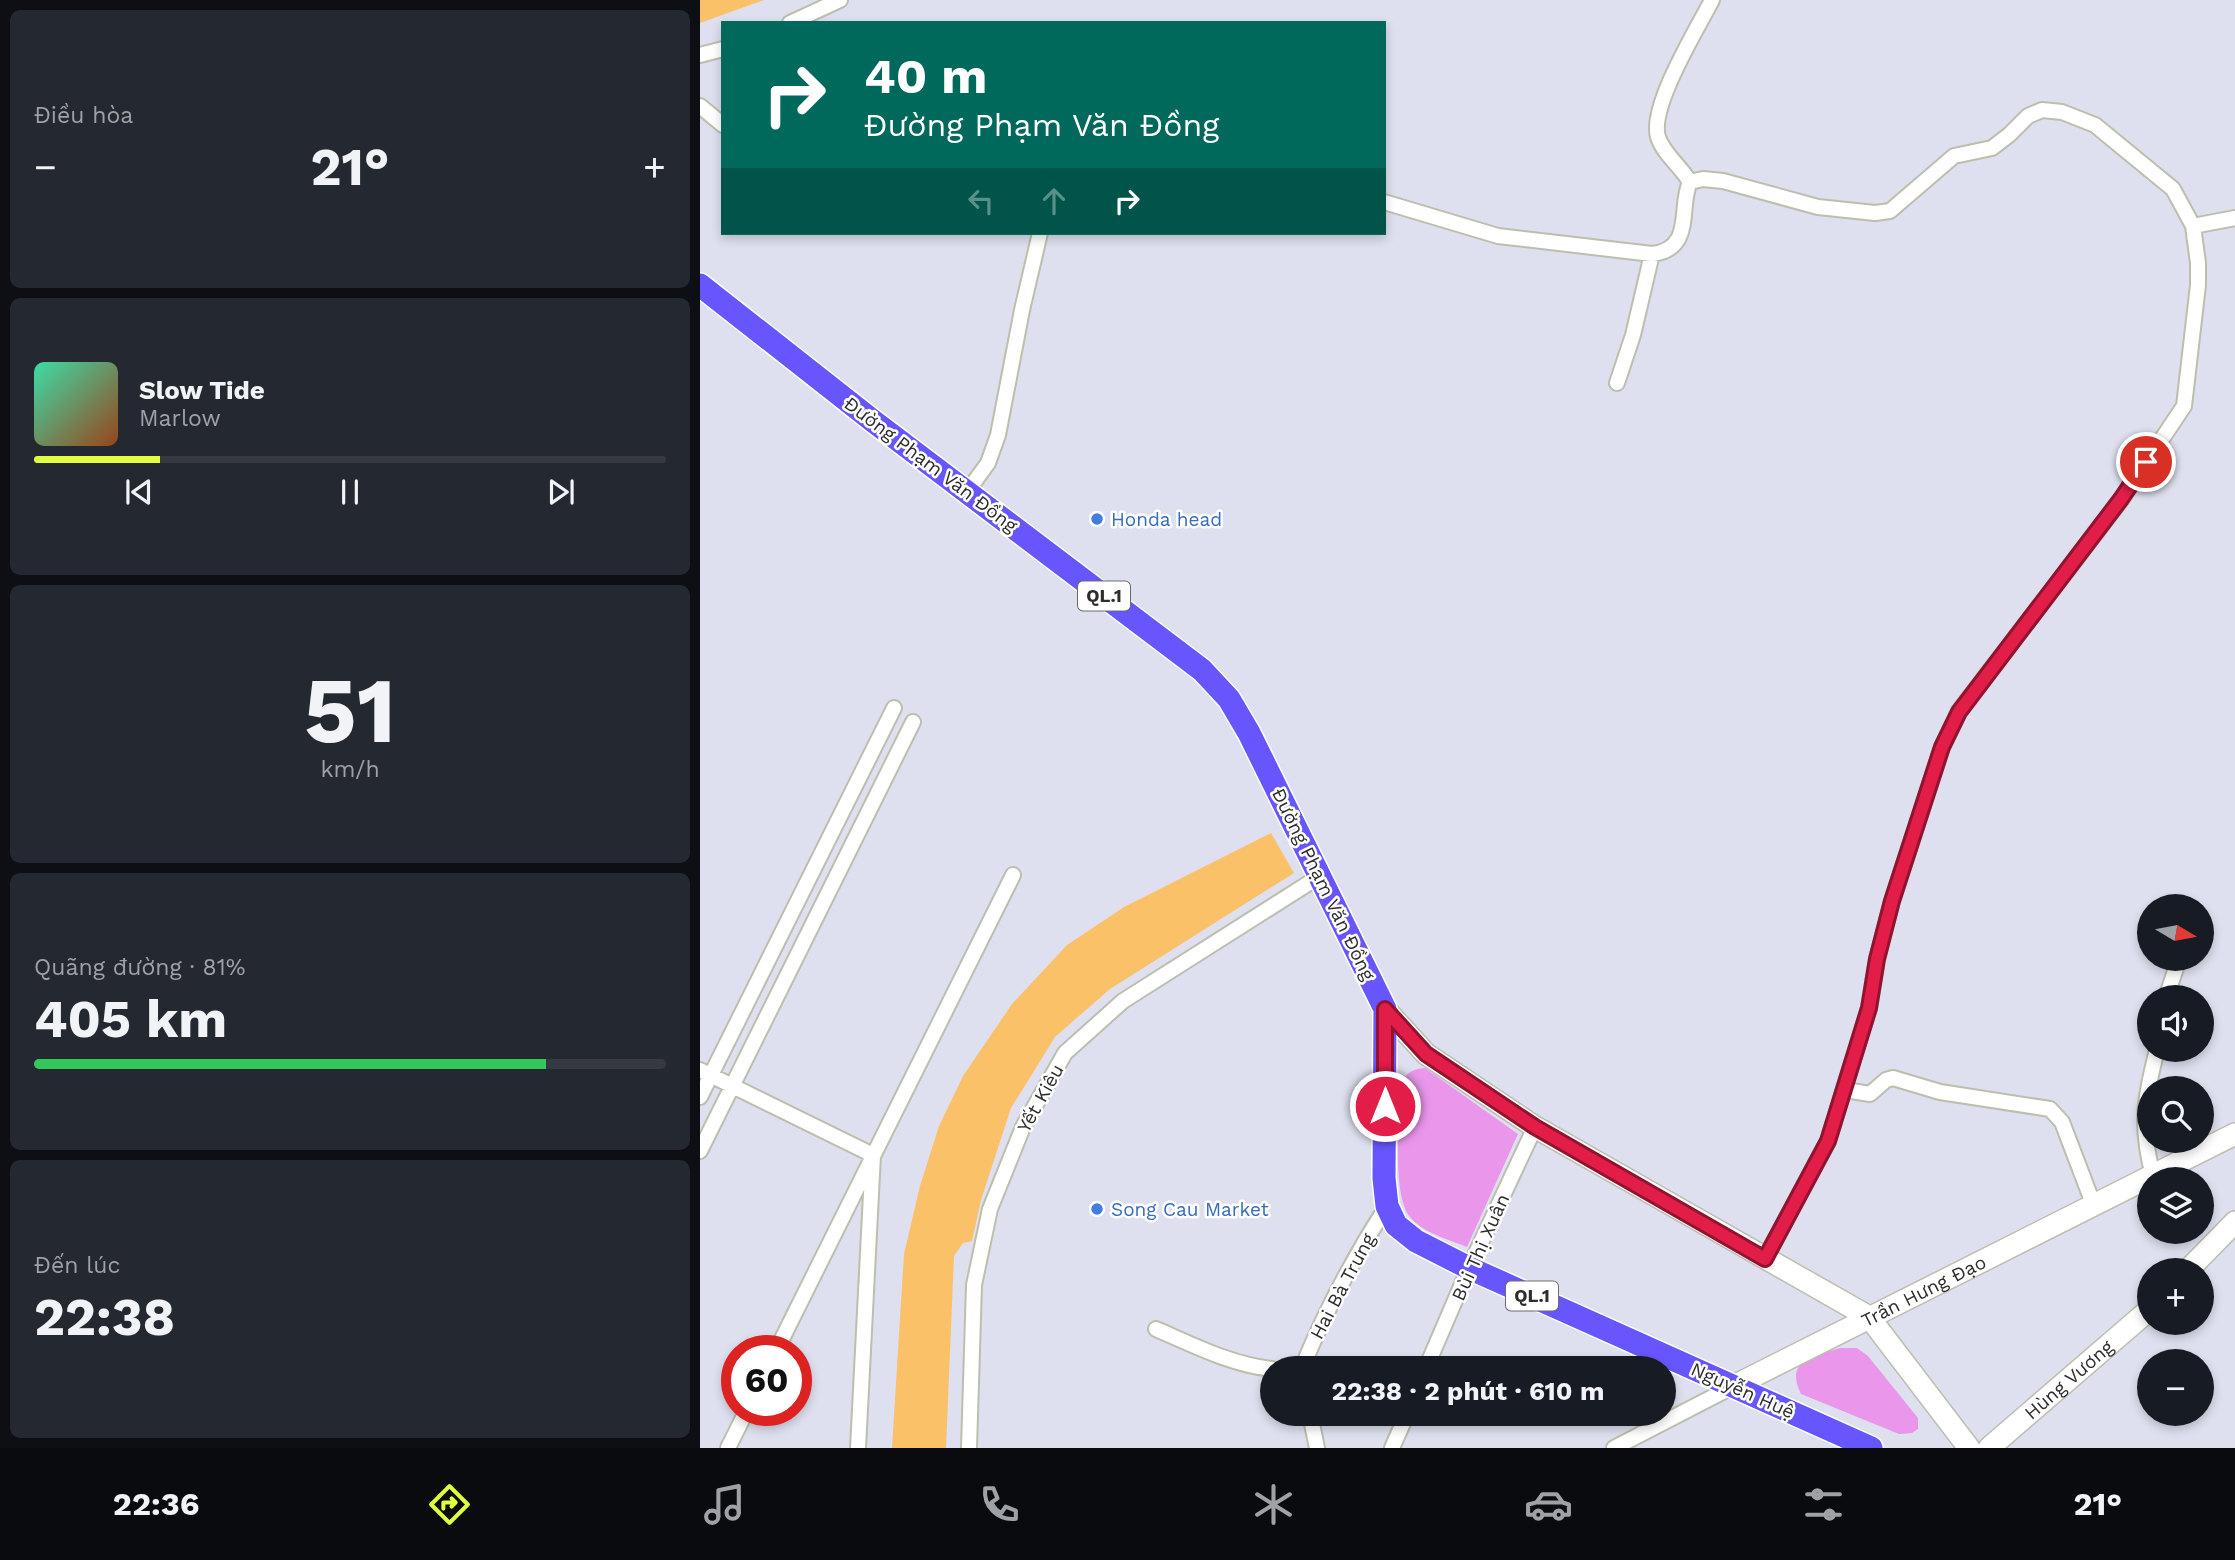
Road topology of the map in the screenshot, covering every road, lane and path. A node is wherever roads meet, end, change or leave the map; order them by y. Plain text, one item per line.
1 (840, 0) edge
2 (1712, 0) edge
3 (794, 21) edge
4 (721, 50) edge
5 (700, 55) edge
6 (700, 106) edge
7 (721, 123) edge
8 (1690, 181) junction
9 (1386, 203) edge
10 (2235, 218) edge
11 (2193, 226) junction
12 (1040, 235) edge
13 (1652, 254) junction
14 (700, 285) edge
15 (1616, 383) dead end
16 (967, 492) junction
17 (894, 708) dead end
18 (914, 722) dead end
19 (1013, 875) dead end
20 (1320, 876) junction
21 (1385, 1009) junction
22 (2154, 1062) edge
23 (705, 1072) edge
24 (733, 1086) junction
25 (1845, 1090) junction
26 (700, 1097) edge
27 (1535, 1127) junction
28 (2235, 1134) edge
29 (700, 1151) edge
30 (873, 1155) junction
31 (2150, 1167) edge
32 (2170, 1167) edge
33 (2137, 1184) edge
34 (1387, 1206) junction
35 (2094, 1206) junction
36 (2235, 1222) edge
37 (2200, 1258) edge
38 (1765, 1259) junction
39 (1469, 1268) junction
40 (1869, 1317) junction
41 (2137, 1320) edge
42 (1156, 1329) dead end
43 (784, 1335) edge
44 (1307, 1356) edge
45 (1431, 1356) edge
46 (1260, 1368) edge
47 (1734, 1386) junction
48 (739, 1426) edge
49 (1312, 1426) edge
50 (1401, 1426) edge
51 (728, 1448) edge
52 (858, 1448) edge
53 (969, 1448) edge
54 (1317, 1448) edge
55 (1392, 1448) edge
56 (1614, 1448) edge
57 (1871, 1448) edge
58 (1969, 1448) edge
59 (1989, 1448) edge

1 - 3 street
2 - 8 street
4 - 5 street
6 - 7 street
8 - 11 street
8 - 13 street
9 - 13 street
10 - 11 street
11 - 25 street
12 - 16 street
13 - 15 street
14 - 16 main road, Đường Phạm Văn Đồng / QL.1
16 - 20 main road, Đường Phạm Văn Đồng / QL.1
17 - 23 street
18 - 24 street
19 - 30 street
20 - 21 main road, Đường Phạm Văn Đồng / QL.1
20 - 53 street, Yết Kiêu
21 - 27 street, Đường Phạm Văn Đồng
21 - 34 main road, QL.1
22 - 31 street
23 - 24 street
23 - 26 street
24 - 29 street
24 - 30 street
25 - 35 street
25 - 38 street
27 - 38 street, Đường Phạm Văn Đồng
27 - 39 street, Bùi Thị Xuân
28 - 32 street, Trần Hưng Đạo
30 - 43 street
30 - 52 street
33 - 35 street, Trần Hưng Đạo
34 - 39 main road, Nguyễn Huệ / QL.1
34 - 44 street, Hai Bà Trưng
35 - 40 street, Trần Hưng Đạo
36 - 37 street
38 - 40 street, Đường Phạm Văn Đồng
39 - 45 street, Bùi Thị Xuân
39 - 47 main road, Nguyễn Huệ / QL.1
40 - 47 street, Trần Hưng Đạo
40 - 58 street, Đường Phạm Văn Đồng
41 - 59 street, Hùng Vương
42 - 46 street
47 - 56 street, Trần Hưng Đạo
47 - 57 main road, Nguyễn Huệ / QL.1
48 - 51 street
49 - 54 street
50 - 55 street

